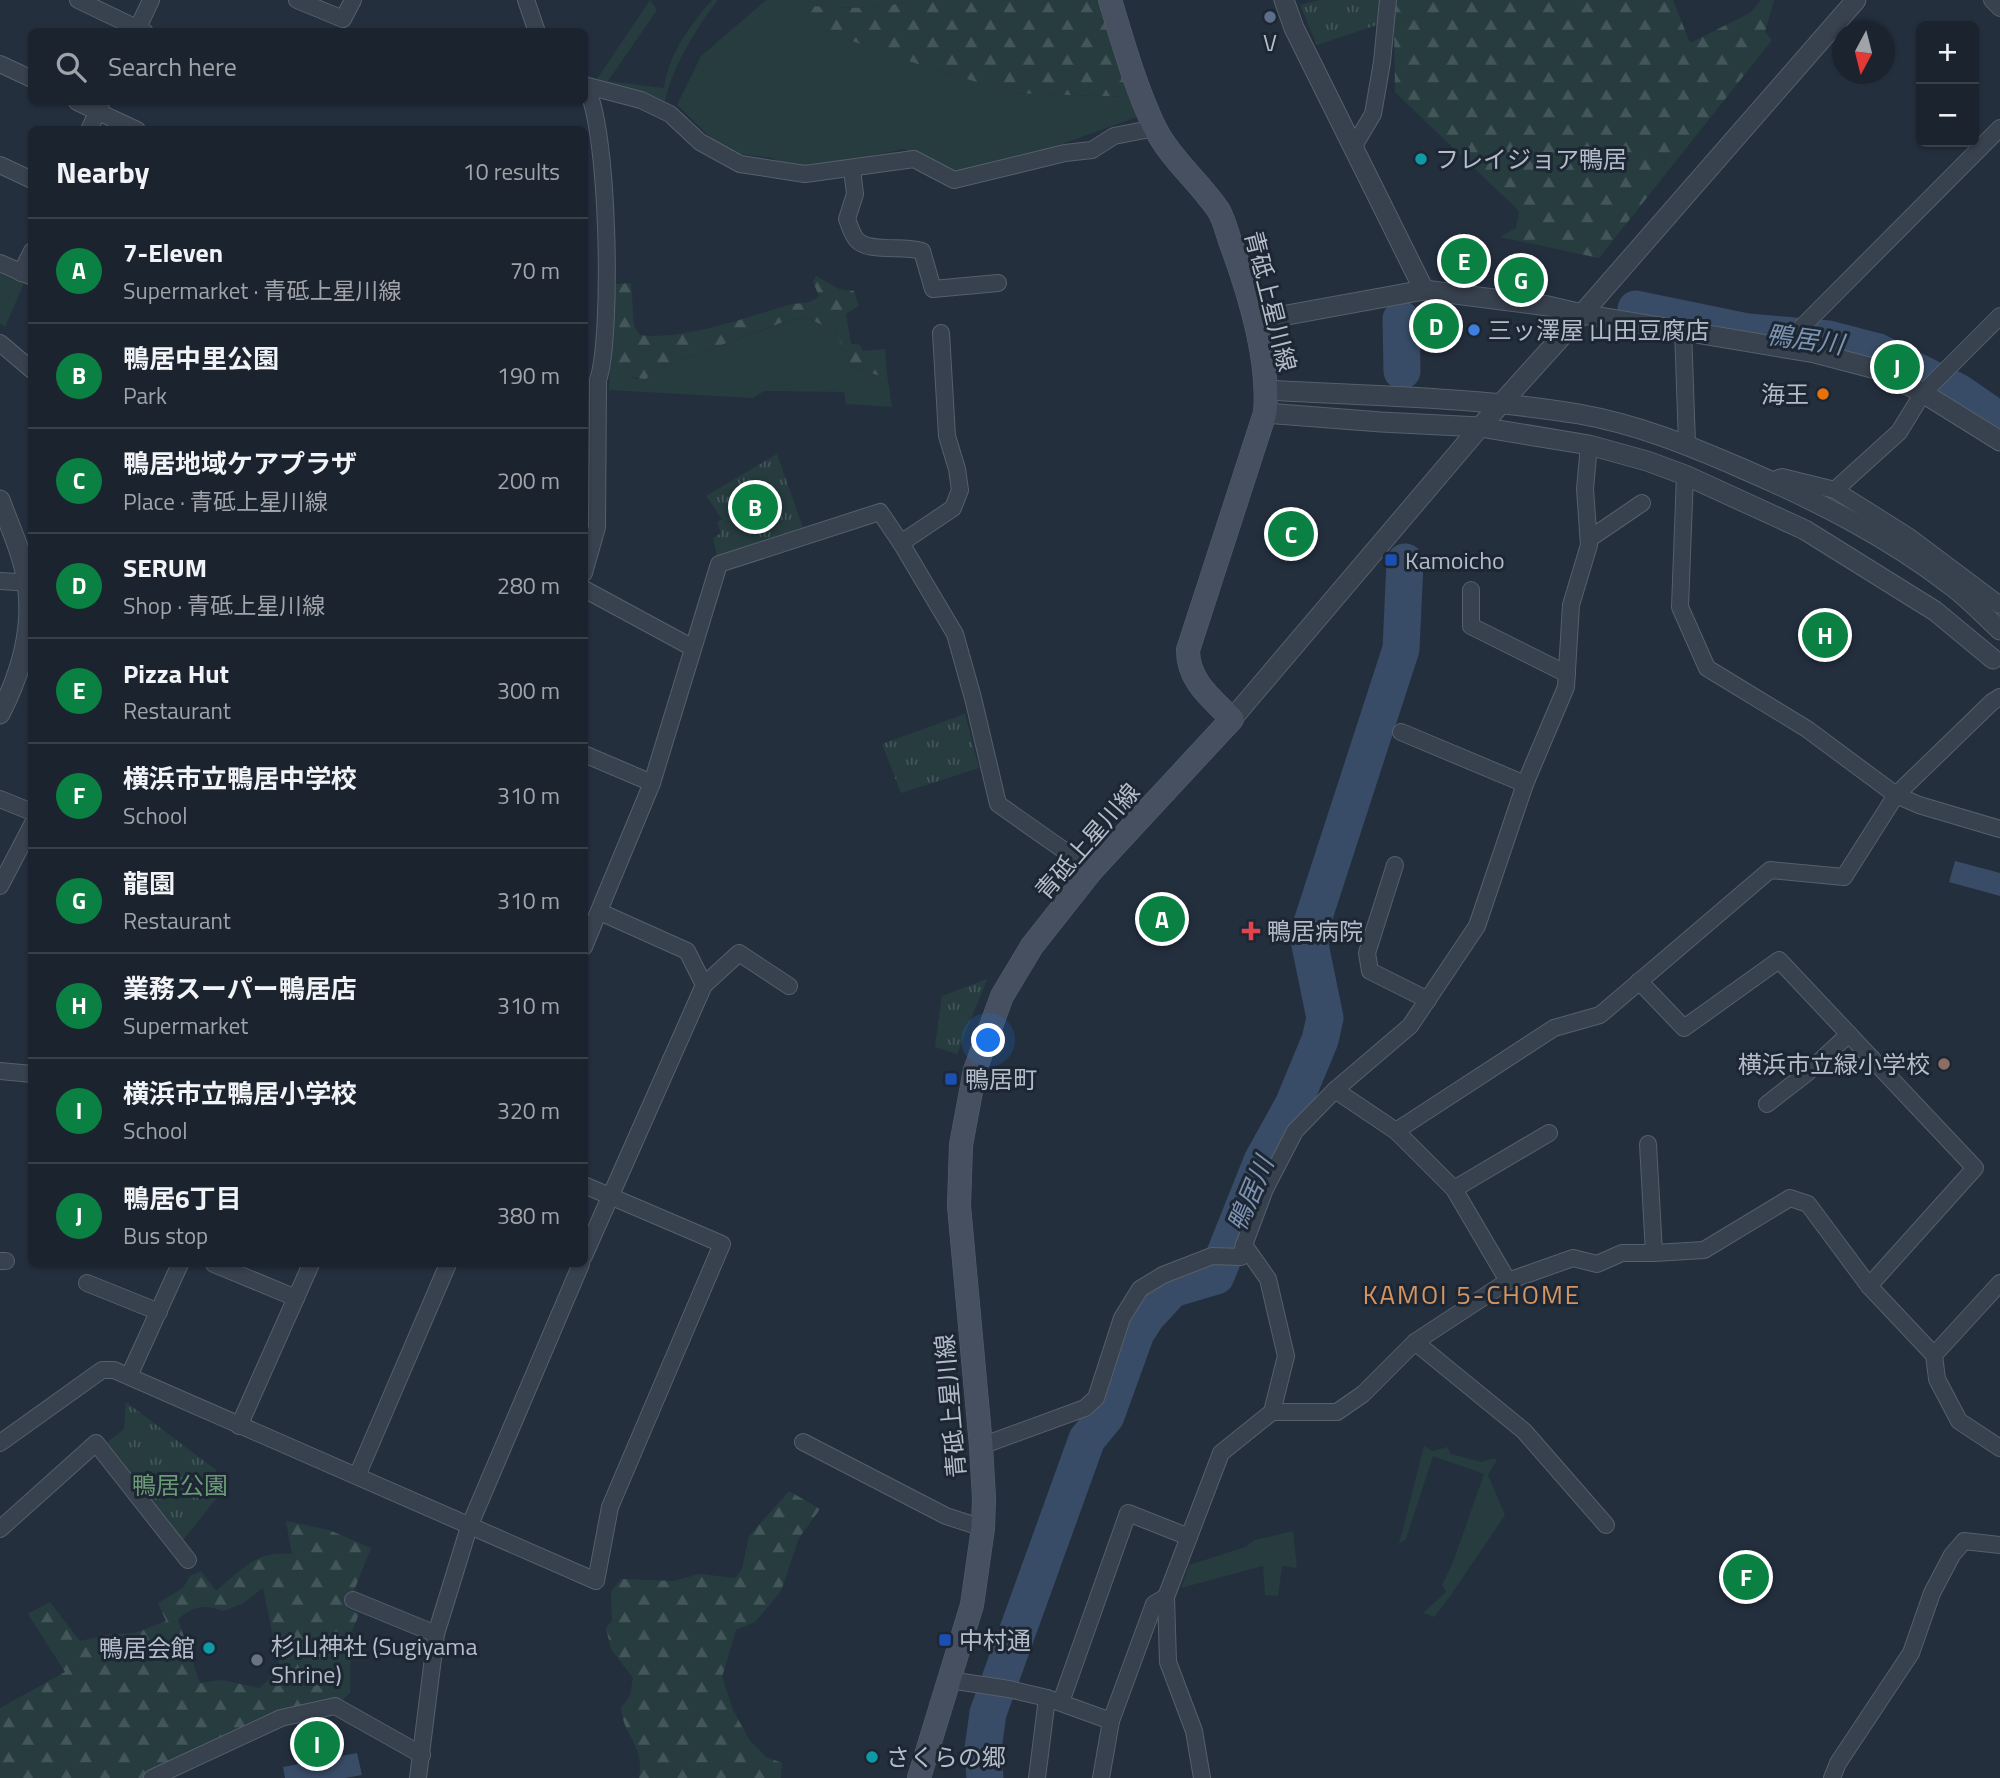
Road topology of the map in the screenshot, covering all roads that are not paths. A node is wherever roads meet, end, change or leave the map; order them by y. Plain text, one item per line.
1 (78, 0) edge
2 (151, 0) edge
3 (297, 0) edge
4 (352, 0) edge
5 (526, 0) edge
6 (1110, 0) edge
7 (1284, 0) edge
8 (1388, 0) edge
9 (1856, 0) edge
10 (1992, 0) edge
11 (2000, 8) edge
12 (136, 28) edge
13 (141, 28) edge
14 (536, 28) edge
15 (0, 64) edge
16 (28, 77) edge
17 (588, 86) edge
18 (588, 90) edge
19 (100, 106) edge
20 (91, 126) edge
21 (131, 126) edge
22 (1155, 128) junction
23 (2000, 128) edge
24 (1354, 146) junction
25 (0, 165) edge
26 (852, 169) junction
27 (28, 178) edge
28 (0, 263) edge
29 (26, 275) edge
30 (998, 283) dead end
31 (1424, 290) junction
32 (1582, 314) junction
33 (2000, 316) edge
34 (1254, 321) junction
35 (1683, 330) junction
36 (941, 333) dead end
37 (0, 343) edge
38 (1789, 348) junction
39 (28, 367) edge
40 (591, 380) edge
41 (1923, 393) junction
42 (1266, 402) junction
43 (1503, 404) junction
44 (1480, 427) junction
45 (2000, 442) edge
46 (1687, 444) junction
47 (1588, 445) junction
48 (1685, 475) junction
49 (1771, 481) junction
50 (1835, 489) junction
51 (0, 500) edge
52 (1642, 503) dead end
53 (1589, 539) junction
54 (901, 543) junction
55 (588, 559) edge
56 (28, 579) edge
57 (0, 581) edge
58 (28, 583) edge
59 (1471, 590) dead end
60 (588, 591) edge
61 (2000, 605) edge
62 (28, 619) edge
63 (2000, 631) edge
64 (693, 648) junction
65 (1993, 659) dead end
66 (1567, 674) junction
67 (2000, 697) edge
68 (0, 714) edge
69 (1232, 719) junction
70 (1401, 732) dead end
71 (588, 756) edge
72 (652, 783) junction
73 (1525, 784) junction
74 (1896, 795) junction
75 (0, 799) edge
76 (28, 810) edge
77 (2000, 829) edge
78 (28, 833) edge
79 (1395, 866) dead end
80 (1092, 870) junction
81 (0, 886) edge
82 (600, 912) junction
83 (588, 938) edge
84 (1639, 981) junction
85 (704, 985) junction
86 (789, 986) dead end
87 (1428, 1000) junction
88 (1849, 1034) junction
89 (0, 1071) edge
90 (28, 1074) edge
91 (1335, 1090) junction
92 (1767, 1104) dead end
93 (1396, 1131) junction
94 (1549, 1133) dead end
95 (1648, 1144) dead end
96 (588, 1187) edge
97 (1454, 1189) junction
98 (610, 1196) junction
99 (588, 1247) edge
100 (1239, 1251) junction
101 (1654, 1254) junction
102 (179, 1267) edge
103 (221, 1267) edge
104 (310, 1267) edge
105 (447, 1267) edge
106 (580, 1267) edge
107 (1508, 1281) junction
108 (87, 1283) dead end
109 (2000, 1283) edge
110 (1869, 1286) junction
111 (296, 1298) junction
112 (159, 1312) junction
113 (1415, 1342) junction
114 (1934, 1355) junction
115 (129, 1376) junction
116 (1272, 1412) junction
117 (239, 1426) junction
118 (803, 1442) dead end
119 (0, 1443) edge
120 (981, 1446) junction
121 (2000, 1448) edge
122 (357, 1476) junction
123 (1606, 1525) dead end
124 (469, 1527) junction
125 (983, 1528) junction
126 (0, 1529) edge
127 (1189, 1538) junction
128 (2000, 1545) edge
129 (188, 1560) dead end
130 (1166, 1597) junction
131 (353, 1600) dead end
132 (436, 1634) junction
133 (949, 1681) junction
134 (1054, 1700) junction
135 (1111, 1721) junction
136 (422, 1755) junction
137 (152, 1778) edge
138 (418, 1778) edge
139 (919, 1778) edge
140 (1037, 1778) edge
141 (1101, 1778) edge
142 (1202, 1778) edge
143 (1832, 1778) edge

1 - 12 street
2 - 13 street
3 - 4 street
5 - 14 street
6 - 22 main road, 青砥上星川線
7 - 24 street
8 - 24 street
9 - 32 street
10 - 11 street
15 - 16 street
17 - 26 street
18 - 40 street
19 - 20 street
19 - 21 street
22 - 26 street
22 - 34 main road, 青砥上星川線
23 - 38 street
24 - 31 street
25 - 27 street
26 - 30 street
28 - 29 street
31 - 32 street
31 - 34 street
32 - 35 street
32 - 43 street
33 - 41 street
34 - 42 main road, 青砥上星川線
35 - 38 street
35 - 46 street
36 - 54 street
37 - 39 street
38 - 41 street
40 - 55 street
41 - 45 street
41 - 50 street
42 - 43 street
42 - 44 street
42 - 69 main road, 青砥上星川線
43 - 44 street
43 - 46 street
44 - 47 street
44 - 69 street
46 - 49 street
47 - 48 street
47 - 53 street
48 - 65 street
48 - 74 street
49 - 50 street
49 - 63 street
50 - 61 street
51 - 56 street
52 - 53 street
53 - 66 street
54 - 64 street
54 - 80 street
57 - 58 street
59 - 66 street
60 - 64 street
62 - 68 street
64 - 72 street
66 - 73 street
67 - 74 street
69 - 80 main road, 青砥上星川線
70 - 73 street
71 - 72 street
72 - 82 street
73 - 87 street
74 - 77 street
74 - 84 street
75 - 76 street
78 - 81 street
79 - 87 street
80 - 120 main road, 青砥上星川線
82 - 83 street
82 - 85 street
84 - 88 street
84 - 93 street
85 - 86 street
85 - 98 street
87 - 91 street
88 - 92 street
88 - 110 street
89 - 90 street
91 - 93 street
91 - 100 street
93 - 97 street
94 - 97 street
95 - 101 street
96 - 98 street
97 - 107 street
98 - 99 street
98 - 124 street
100 - 116 street
100 - 120 street
101 - 107 street
101 - 110 street
102 - 112 street
103 - 111 street
104 - 111 street
105 - 122 street
106 - 124 street
107 - 113 street
108 - 112 street
109 - 114 street
110 - 114 street
111 - 117 street
112 - 115 street
113 - 116 street
113 - 123 street
114 - 121 street
115 - 117 street
115 - 119 street
116 - 127 street
117 - 122 street
118 - 125 street
120 - 125 main road, 青砥上星川線
122 - 124 street
124 - 132 street
125 - 133 main road, 青砥上星川線
126 - 129 street
127 - 130 street
127 - 134 street
128 - 143 street
130 - 135 street
130 - 142 street
131 - 132 street
132 - 136 street
133 - 134 street
133 - 139 main road, 青砥上星川線
134 - 135 street
134 - 140 street
135 - 141 street
136 - 137 street
136 - 138 street

